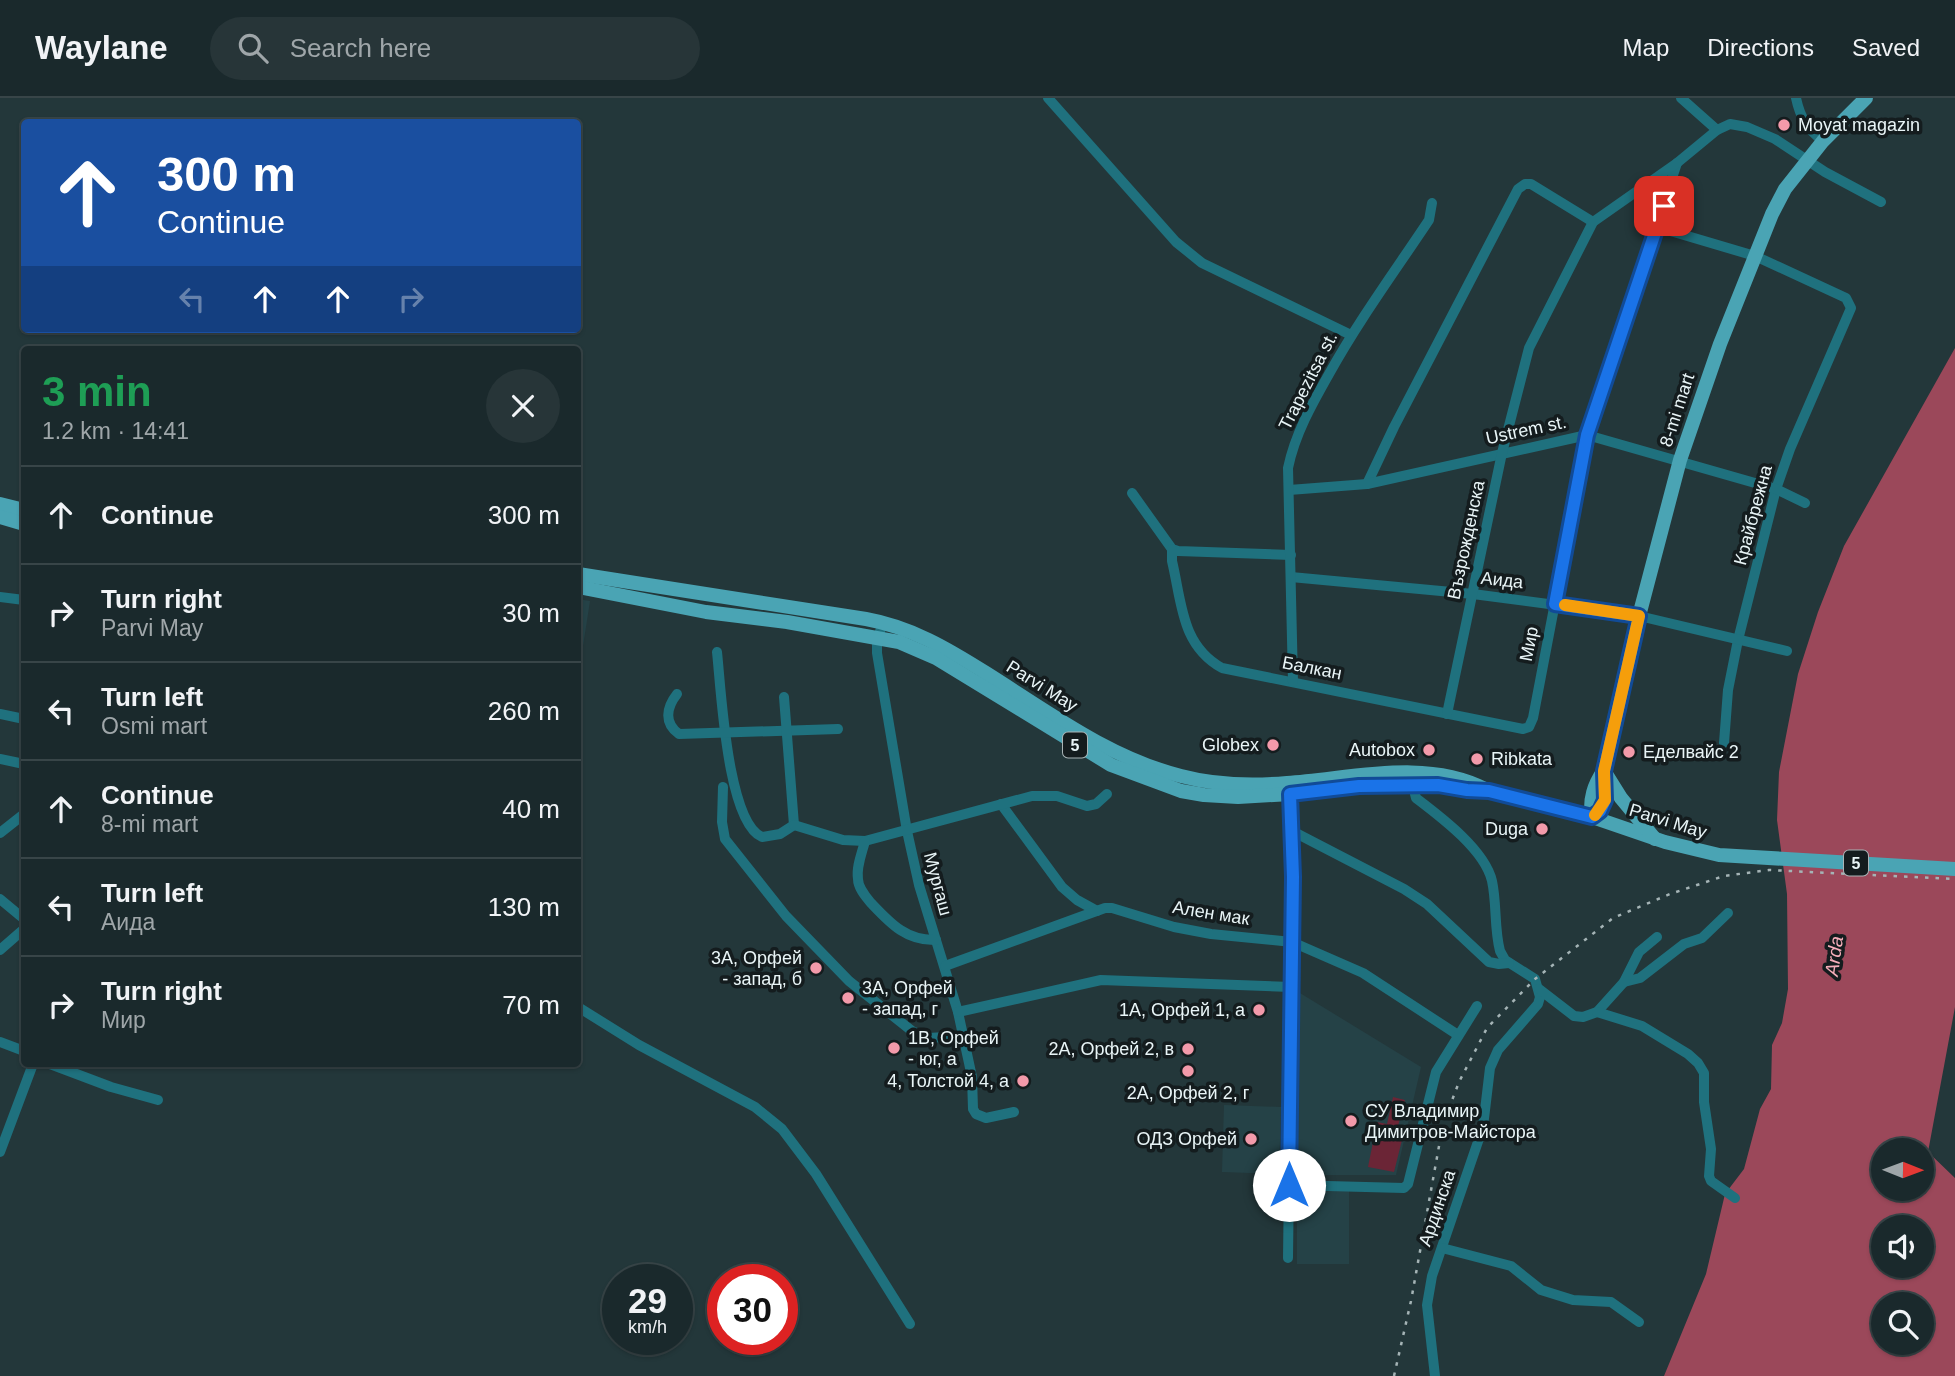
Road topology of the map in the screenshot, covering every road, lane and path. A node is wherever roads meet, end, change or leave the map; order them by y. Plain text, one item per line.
1 (1048, 98) edge
2 (1681, 98) edge
3 (1796, 98) edge
4 (1867, 98) edge
5 (1717, 130) junction
6 (1823, 141) junction
7 (1807, 160) junction
8 (1677, 163) junction
9 (1881, 202) dead end
10 (1432, 203) dead end
11 (1593, 222) junction
12 (1657, 227) junction
13 (1755, 256) junction
14 (1351, 335) junction
15 (1587, 435) junction
16 (1502, 453) junction
17 (1681, 460) junction
18 (1367, 484) junction
19 (1776, 489) junction
20 (1289, 490) junction
21 (1132, 493) dead end
22 (1805, 503) dead end
23 (0, 504) edge
24 (21, 509) edge
25 (0, 517) edge
26 (21, 523) edge
27 (1172, 548) junction
28 (1291, 555) junction
29 (581, 574) edge
30 (1291, 578) junction
31 (581, 588) edge
32 (1473, 594) junction
33 (0, 597) edge
34 (21, 600) edge
35 (1555, 604) junction
36 (1639, 616) junction
37 (883, 622) junction
38 (878, 637) junction
39 (1738, 640) junction
40 (1787, 651) dead end
41 (717, 652) dead end
42 (1293, 682) junction
43 (677, 694) dead end
44 (784, 697) dead end
45 (1447, 714) junction
46 (0, 715) edge
47 (21, 718) edge
48 (1529, 727) joint
49 (838, 729) dead end
50 (785, 730) junction
51 (726, 732) junction
52 (1724, 743) dead end
53 (0, 759) edge
54 (21, 763) edge
55 (1604, 771) junction
56 (1419, 784) junction
57 (723, 787) dead end
58 (1290, 789) junction
59 (1594, 789) junction
60 (1489, 791) junction
61 (1107, 794) dead end
62 (1001, 804) junction
63 (1568, 811) junction
64 (21, 816) edge
65 (1592, 817) junction
66 (794, 825) junction
67 (907, 831) junction
68 (1292, 831) junction
69 (0, 833) edge
70 (1656, 840) junction
71 (865, 841) junction
72 (1955, 869) edge
73 (0, 899) edge
74 (1097, 911) junction
75 (1728, 913) dead end
76 (21, 916) edge
77 (21, 932) edge
78 (1657, 937) dead end
79 (936, 940) junction
80 (1292, 942) junction
81 (0, 950) edge
82 (1508, 963) junction
83 (945, 966) junction
84 (1624, 982) junction
85 (1291, 987) junction
86 (1539, 989) junction
87 (1477, 1006) dead end
88 (581, 1009) edge
89 (958, 1012) junction
90 (1597, 1012) junction
91 (1458, 1035) junction
92 (963, 1036) junction
93 (0, 1042) edge
94 (21, 1050) edge
95 (32, 1067) edge
96 (58, 1067) edge
97 (158, 1100) dead end
98 (1014, 1112) dead end
99 (0, 1150) edge
100 (1289, 1185) junction
101 (1735, 1198) dead end
102 (1442, 1248) junction
103 (1288, 1258) dead end
104 (1639, 1322) dead end
105 (910, 1324) dead end
106 (1435, 1376) edge

1 - 14 street
2 - 5 street
3 - 6 street
4 - 6 main road, 8-mi mart
5 - 7 street
5 - 8 street
6 - 7 main road, 8-mi mart
7 - 9 street
7 - 13 main road, 8-mi mart
8 - 11 street
8 - 12 street, Мир
10 - 14 street, Trapezitsa st.
11 - 16 street, Възрожденска
11 - 18 street
12 - 13 street
12 - 15 street, Мир
13 - 17 main road, 8-mi mart
13 - 19 street, Крайбрежна
14 - 20 street, Trapezitsa st.
15 - 16 street, Ustrem st.
15 - 17 street, Ustrem st.
15 - 35 street, Мир
16 - 18 street, Ustrem st.
16 - 32 street, Възрожденска
17 - 19 street, Ustrem st.
17 - 36 main road, 8-mi mart
18 - 20 street, Ustrem st.
19 - 22 street, Ustrem st.
19 - 39 street, Крайбрежна
20 - 28 street, Trapezitsa st.
21 - 27 street
23 - 24 main road
25 - 26 main road
27 - 28 street
27 - 42 street, Балкан
28 - 30 street, Trapezitsa st.
29 - 37 main road, Parvi May / 5
30 - 32 street, Аида
30 - 42 street, Trapezitsa st.
31 - 38 main road, Parvi May / 5
32 - 35 street, Аида
32 - 45 street, Възрожденска
33 - 34 street
35 - 36 street, Аида
35 - 48 street, Мир
36 - 39 street, Аида
36 - 55 main road, 8-mi mart
37 - 38 street, Мургаш
37 - 58 main road, Parvi May / 5
38 - 58 main road, Parvi May / 5
38 - 67 street, Мургаш
39 - 40 street, Аида
39 - 52 street, Крайбрежна
41 - 51 street
42 - 45 street, Балкан
43 - 51 street
44 - 50 street
45 - 48 street, Балкан
46 - 47 street
49 - 50 street
50 - 51 street
50 - 66 street
51 - 66 street
53 - 54 street
55 - 59 main road
55 - 65 main road
55 - 70 main road
56 - 58 main road, Parvi May / 5
56 - 60 main road, Parvi May / 5
56 - 82 street
57 - 92 street
58 - 60 main road, Parvi May / 5
58 - 68 street
59 - 63 main road
59 - 65 main road
60 - 63 main road, Parvi May / 5
61 - 62 street
62 - 67 street
62 - 74 street
63 - 65 main road, Parvi May / 5
64 - 69 street
65 - 70 main road, Parvi May / 5
66 - 71 street
67 - 71 street
67 - 79 street, Мургаш
68 - 80 street
68 - 82 street
70 - 72 main road, Parvi May / 5
71 - 79 street
73 - 76 street
74 - 80 street, Ален мак
74 - 83 street, Ален мак
75 - 84 street
77 - 81 street
78 - 84 street
79 - 83 street, Мургаш
80 - 85 street
80 - 91 street, Ален мак
82 - 86 street
83 - 89 street, Мургаш
84 - 90 street
85 - 89 street
85 - 100 street
86 - 90 street
86 - 102 street, Ардинска
87 - 91 street
88 - 105 street
89 - 92 street, Мургаш
90 - 101 street
91 - 100 street
92 - 98 street, Мургаш
93 - 94 street
95 - 99 street
96 - 97 street
100 - 103 street
102 - 104 street
102 - 106 street, Ардинска

